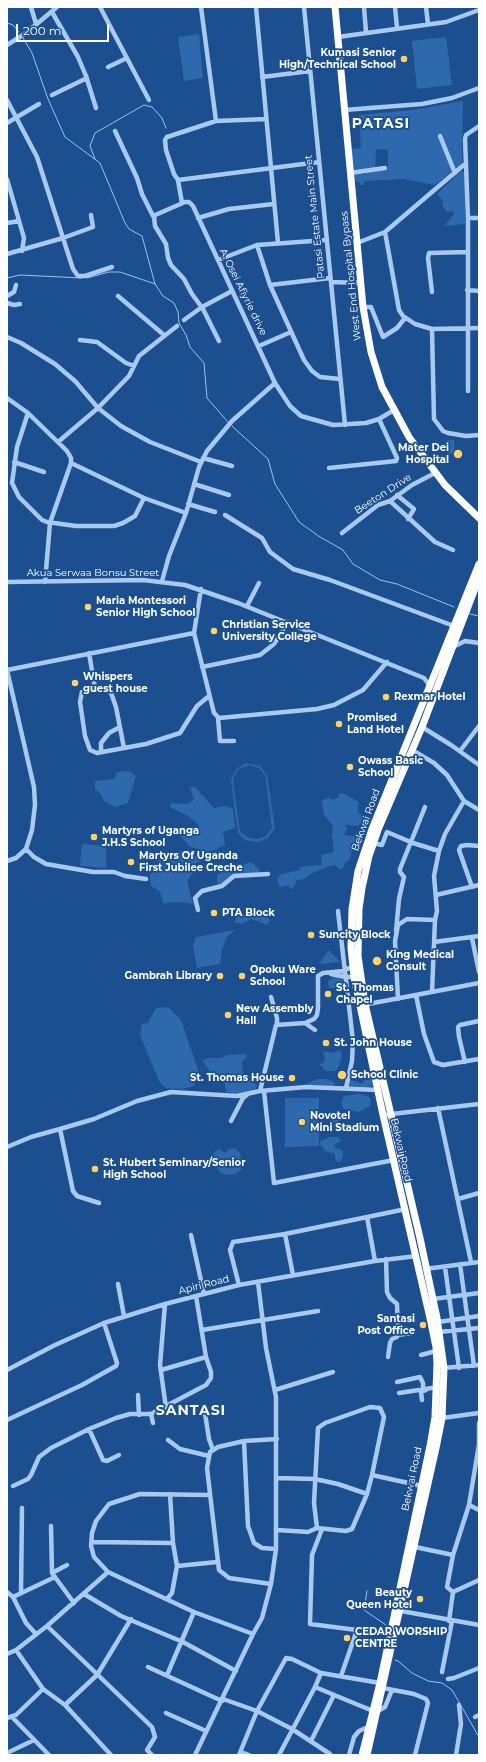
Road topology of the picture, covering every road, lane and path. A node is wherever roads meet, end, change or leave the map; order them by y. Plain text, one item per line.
1 (30, 7) edge
2 (57, 7) edge
3 (100, 7) edge
4 (201, 7) edge
5 (256, 7) edge
6 (304, 7) edge
7 (335, 7) edge
8 (364, 7) edge
9 (396, 7) edge
10 (426, 7) edge
11 (468, 7) edge
12 (479, 10) edge
13 (52, 12) junction
14 (471, 13) junction
15 (36, 24) junction
16 (428, 24) junction
17 (397, 28) junction
18 (366, 32) junction
19 (338, 37) junction
20 (7, 45) edge
21 (127, 58) junction
22 (108, 66) dead end
23 (310, 71) junction
24 (262, 77) junction
25 (87, 78) junction
26 (479, 88) edge
27 (52, 95) dead end
28 (7, 100) edge
29 (149, 100) dead end
30 (40, 104) dead end
31 (96, 108) dead end
32 (344, 110) junction
33 (17, 118) junction
34 (266, 119) junction
35 (216, 121) junction
36 (7, 123) edge
37 (479, 126) edge
38 (115, 131) dead end
39 (440, 136) dead end
40 (319, 162) junction
41 (466, 163) junction
42 (271, 167) junction
43 (385, 168) dead end
44 (350, 173) junction
45 (455, 173) junction
46 (7, 180) edge
47 (178, 180) junction
48 (182, 203) junction
49 (274, 204) junction
50 (91, 215) dead end
51 (154, 216) junction
52 (198, 218) junction
53 (468, 218) junction
54 (479, 218) edge
55 (19, 221) junction
56 (7, 223) edge
57 (385, 232) junction
58 (24, 238) junction
59 (63, 238) junction
60 (326, 240) junction
61 (278, 243) junction
62 (357, 243) junction
63 (257, 245) junction
64 (32, 247) junction
65 (22, 250) junction
66 (467, 252) junction
67 (7, 254) edge
68 (218, 260) junction
69 (112, 267) dead end
70 (331, 280) junction
71 (362, 283) junction
72 (16, 285) dead end
73 (270, 285) junction
74 (467, 290) junction
75 (232, 291) junction
76 (479, 291) edge
77 (432, 292) dead end
78 (7, 296) edge
79 (118, 296) dead end
80 (7, 303) edge
81 (20, 304) dead end
82 (202, 307) junction
83 (364, 307) junction
84 (405, 318) junction
85 (184, 320) dead end
86 (177, 326) dead end
87 (467, 328) junction
88 (479, 328) edge
89 (432, 329) junction
90 (291, 332) junction
91 (164, 335) junction
92 (7, 337) edge
93 (80, 340) dead end
94 (219, 341) dead end
95 (259, 346) junction
96 (134, 366) junction
97 (340, 379) junction
98 (275, 383) junction
99 (468, 391) dead end
100 (7, 398) edge
101 (98, 408) junction
102 (394, 410) junction
103 (28, 413) junction
104 (379, 419) junction
105 (345, 425) junction
106 (479, 435) edge
107 (58, 442) junction
108 (202, 460) junction
109 (14, 462) junction
110 (71, 463) junction
111 (232, 466) dead end
112 (328, 468) dead end
113 (44, 472) dead end
114 (435, 473) junction
115 (194, 484) junction
116 (229, 495) dead end
117 (397, 495) junction
118 (144, 498) junction
119 (390, 501) junction
120 (188, 504) junction
121 (215, 512) dead end
122 (186, 513) junction
123 (476, 513) edge
124 (225, 515) dead end
125 (408, 519) junction
126 (479, 521) edge
127 (50, 523) junction
128 (342, 533) dead end
129 (453, 550) dead end
130 (479, 564) edge
131 (479, 578) edge
132 (162, 581) junction
133 (7, 582) edge
134 (45, 582) junction
135 (258, 583) dead end
136 (477, 588) edge
137 (201, 589) junction
138 (247, 606) junction
139 (288, 622) junction
140 (454, 626) junction
141 (194, 633) junction
142 (479, 643) edge
143 (451, 648) junction
144 (89, 653) junction
145 (387, 662) junction
146 (202, 667) junction
147 (7, 670) edge
148 (434, 676) junction
149 (424, 678) junction
150 (430, 686) junction
151 (95, 688) junction
152 (209, 696) junction
153 (13, 700) junction
154 (7, 702) edge
155 (218, 718) junction
156 (479, 726) edge
157 (120, 727) junction
158 (422, 727) junction
159 (234, 741) dead end
160 (124, 748) junction
161 (412, 750) junction
162 (460, 751) junction
163 (101, 752) junction
164 (405, 756) junction
165 (479, 765) edge
166 (464, 801) junction
167 (425, 806) dead end
168 (479, 810) edge
169 (410, 841) junction
170 (374, 843) junction
171 (479, 846) edge
172 (26, 849) junction
173 (439, 851) junction
174 (7, 861) edge
175 (268, 874) dead end
176 (146, 879) dead end
177 (479, 886) edge
178 (472, 887) junction
179 (436, 895) junction
180 (198, 910) dead end
181 (338, 911) dead end
182 (435, 920) junction
183 (396, 931) junction
184 (479, 936) edge
185 (472, 938) junction
186 (434, 942) junction
187 (352, 968) junction
188 (345, 969) junction
189 (479, 972) edge
190 (330, 973) junction
191 (346, 977) junction
192 (354, 977) junction
193 (479, 983) edge
194 (432, 992) junction
195 (416, 995) junction
196 (271, 997) dead end
197 (398, 999) junction
198 (362, 1005) junction
199 (479, 1021) edge
200 (305, 1023) junction
201 (277, 1024) junction
202 (315, 1030) dead end
203 (479, 1059) edge
204 (465, 1062) junction
205 (346, 1088) junction
206 (378, 1090) junction
207 (262, 1091) junction
208 (248, 1094) junction
209 (479, 1104) edge
210 (438, 1108) junction
211 (387, 1114) junction
212 (232, 1121) dead end
213 (60, 1129) junction
214 (7, 1146) edge
215 (394, 1160) junction
216 (409, 1189) junction
217 (401, 1191) junction
218 (479, 1193) edge
219 (458, 1199) junction
220 (99, 1203) dead end
221 (406, 1209) junction
222 (367, 1217) junction
223 (284, 1234) junction
224 (191, 1235) dead end
225 (417, 1256) junction
226 (386, 1259) junction
227 (375, 1261) junction
228 (471, 1262) junction
229 (479, 1262) edge
230 (460, 1264) junction
231 (445, 1267) junction
232 (423, 1269) junction
233 (293, 1275) junction
234 (258, 1282) junction
235 (118, 1284) dead end
236 (239, 1285) junction
237 (479, 1293) edge
238 (204, 1294) junction
239 (463, 1295) junction
240 (196, 1296) junction
241 (449, 1296) junction
242 (433, 1299) junction
243 (165, 1304) junction
244 (318, 1311) dead end
245 (124, 1316) junction
246 (479, 1316) edge
247 (467, 1318) junction
248 (453, 1319) junction
249 (262, 1320) junction
250 (438, 1322) junction
251 (104, 1323) junction
252 (479, 1328) edge
253 (468, 1329) junction
254 (202, 1330) junction
255 (455, 1331) junction
256 (440, 1332) junction
257 (412, 1333) dead end
258 (398, 1335) junction
259 (436, 1351) junction
260 (420, 1355) dead end
261 (206, 1357) junction
262 (388, 1357) dead end
263 (437, 1364) junction
264 (477, 1366) edge
265 (444, 1368) junction
266 (459, 1368) junction
267 (7, 1370) edge
268 (161, 1370) junction
269 (332, 1372) dead end
270 (398, 1382) dead end
271 (435, 1388) junction
272 (423, 1389) junction
273 (275, 1390) junction
274 (399, 1393) dead end
275 (138, 1395) dead end
276 (422, 1400) dead end
277 (204, 1407) dead end
278 (166, 1408) junction
279 (479, 1413) edge
280 (151, 1414) junction
281 (139, 1415) junction
282 (442, 1418) junction
283 (7, 1420) edge
284 (153, 1423) dead end
285 (479, 1423) edge
286 (89, 1429) junction
287 (277, 1439) junction
288 (168, 1440) dead end
289 (244, 1441) junction
290 (213, 1450) junction
291 (119, 1455) dead end
292 (209, 1456) junction
293 (372, 1475) junction
294 (277, 1478) junction
295 (314, 1478) junction
296 (13, 1486) dead end
297 (422, 1486) junction
298 (170, 1494) junction
299 (367, 1494) junction
300 (210, 1495) junction
301 (468, 1506) junction
302 (22, 1508) dead end
303 (479, 1510) edge
304 (51, 1526) dead end
305 (319, 1529) junction
306 (277, 1530) junction
307 (92, 1542) junction
308 (173, 1543) junction
309 (415, 1547) junction
310 (276, 1549) junction
311 (453, 1554) junction
312 (217, 1562) junction
313 (67, 1564) dead end
314 (177, 1566) junction
315 (108, 1572) junction
316 (53, 1575) junction
317 (479, 1580) edge
318 (271, 1584) junction
319 (7, 1592) edge
320 (453, 1592) junction
321 (21, 1593) junction
322 (84, 1594) junction
323 (13, 1597) junction
324 (167, 1599) junction
325 (74, 1603) junction
326 (401, 1610) junction
327 (194, 1612) junction
328 (130, 1619) junction
329 (396, 1619) junction
330 (451, 1621) junction
331 (479, 1624) edge
332 (47, 1626) junction
333 (36, 1634) junction
334 (253, 1634) junction
335 (183, 1642) junction
336 (16, 1650) junction
337 (7, 1654) edge
338 (148, 1667) dead end
339 (479, 1668) edge
340 (236, 1670) junction
341 (442, 1672) dead end
342 (321, 1673) junction
343 (97, 1675) junction
344 (167, 1675) junction
345 (341, 1676) junction
346 (448, 1679) dead end
347 (381, 1686) junction
348 (315, 1687) junction
349 (43, 1689) junction
350 (392, 1690) junction
351 (334, 1695) junction
352 (222, 1700) junction
353 (65, 1705) junction
354 (459, 1705) dead end
355 (257, 1711) junction
356 (375, 1711) junction
357 (166, 1713) dead end
358 (9, 1717) edge
359 (368, 1727) junction
360 (292, 1728) junction
361 (206, 1731) junction
362 (34, 1740) junction
363 (311, 1741) junction
364 (7, 1753) edge
365 (240, 1753) edge
366 (330, 1754) dead end
367 (50, 1755) edge
368 (111, 1755) edge
369 (152, 1755) edge
370 (195, 1755) edge
371 (249, 1755) edge
372 (279, 1755) edge
373 (349, 1755) edge
374 (362, 1755) edge
375 (368, 1755) edge
376 (415, 1755) edge
377 (456, 1755) edge

1 - 15 street
2 - 13 street
3 - 21 street
4 - 35 street
5 - 24 street
6 - 23 street, Patasi Estate Main Street
7 - 19 highway, West End Hospital Bypass
8 - 18 street
9 - 17 street
10 - 16 street
11 - 14 street
12 - 14 street
13 - 15 street
13 - 25 street
14 - 16 street
15 - 20 street
16 - 17 street
17 - 18 street
18 - 19 street
19 - 32 highway, West End Hospital Bypass
21 - 22 street
21 - 29 street
23 - 24 street
23 - 40 street, Patasi Estate Main Street
24 - 34 street
25 - 27 street
25 - 31 street
26 - 32 street
28 - 33 street
30 - 33 street
32 - 44 highway, West End Hospital Bypass
33 - 36 street
33 - 59 street
34 - 35 street
34 - 42 street
35 - 47 street
37 - 41 street
38 - 51 street
39 - 45 street
40 - 42 street
40 - 60 street, Patasi Estate Main Street
41 - 45 street
41 - 53 street
42 - 47 street
42 - 49 street
43 - 44 street
44 - 62 highway, West End Hospital Bypass
45 - 57 street
46 - 55 street
47 - 48 street
48 - 51 street
48 - 52 street, A. Osei Afiyrie drive
49 - 52 street
49 - 61 street
50 - 59 street
51 - 82 street
52 - 68 street, A. Osei Afiyrie drive
53 - 54 street
53 - 66 street
55 - 56 street
55 - 58 street
57 - 62 street
57 - 84 street
58 - 64 street
58 - 65 street
59 - 64 street
59 - 69 street
60 - 61 street
60 - 70 street, Patasi Estate Main Street
61 - 63 street
62 - 71 highway, West End Hospital Bypass
63 - 68 street
63 - 73 street
64 - 65 street
65 - 67 street
66 - 74 street
66 - 77 street
68 - 75 street, A. Osei Afiyrie drive
70 - 71 street
70 - 73 street
70 - 97 street, Patasi Estate Main Street
71 - 83 highway, West End Hospital Bypass
72 - 78 street
73 - 90 street
74 - 76 street
74 - 87 street
75 - 82 street
75 - 95 street, A. Osei Afiyrie drive
79 - 91 street
80 - 81 street
82 - 85 street
82 - 94 street
83 - 84 street
83 - 102 highway, West End Hospital Bypass
84 - 89 street
86 - 91 street
87 - 88 street
87 - 89 street
87 - 99 street
89 - 106 street
90 - 95 street
90 - 97 street
91 - 96 street
92 - 101 street
93 - 96 street
95 - 98 street, A. Osei Afiyrie drive
96 - 101 street
97 - 105 street, Patasi Estate Main Street
98 - 105 street, A. Osei Afiyrie drive
98 - 108 street
100 - 103 street
101 - 107 street
101 - 108 street
102 - 104 street, A. Osei Afiyrie drive
102 - 114 highway, West End Hospital Bypass
103 - 107 street
103 - 109 street
104 - 105 street, A. Osei Afiyrie drive
104 - 112 street
107 - 110 street
108 - 111 street
108 - 115 street
109 - 113 street
109 - 127 street
110 - 118 street
110 - 127 street
114 - 117 street, Beeton Drive
114 - 123 highway, West End Hospital Bypass
115 - 116 street
115 - 120 street
117 - 119 street, Beeton Drive
117 - 125 street
118 - 122 street
118 - 127 street
119 - 125 street
119 - 128 street, Beeton Drive
120 - 121 street
120 - 122 street
122 - 132 street
123 - 126 highway
124 - 140 street
125 - 129 street
127 - 134 street
130 - 140 highway, Bekwai Road
131 - 136 highway, Bekwai Road
132 - 134 street, Akua Serwaa Bonsu Street
132 - 137 street, Akua Serwaa Bonsu Street
133 - 134 street, Akua Serwaa Bonsu Street
135 - 138 street
136 - 143 highway, Bekwai Road
137 - 138 street, Akua Serwaa Bonsu Street
137 - 141 street
138 - 139 street, Akua Serwaa Bonsu Street
139 - 145 street, Akua Serwaa Bonsu Street
139 - 146 street
140 - 148 highway, Bekwai Road
141 - 144 street
141 - 146 street
142 - 143 street
143 - 158 highway, Bekwai Road
144 - 147 street
144 - 151 street
145 - 149 street, Akua Serwaa Bonsu Street
145 - 155 street
146 - 152 street
147 - 153 street
148 - 149 street
148 - 150 highway, Bekwai Road
149 - 150 street
150 - 164 highway, Bekwai Road
151 - 157 street
151 - 163 street
152 - 155 street
152 - 160 street
153 - 154 street
153 - 172 street
155 - 159 street
156 - 162 street
157 - 160 street
157 - 163 street
158 - 161 highway, Bekwai Road
158 - 162 street
160 - 163 street
161 - 164 highway, Bekwai Road
161 - 166 street
162 - 165 street
164 - 170 highway, Bekwai Road
164 - 187 highway, Bekwai Road
166 - 168 street
166 - 173 street
167 - 169 street
169 - 170 street
169 - 173 street
169 - 183 street
170 - 198 highway, Bekwai Road
171 - 178 street
172 - 174 street
172 - 176 street
173 - 179 street
175 - 180 street
177 - 178 street
178 - 179 street
179 - 182 street
181 - 188 street
182 - 183 street
182 - 186 street
183 - 197 street
184 - 185 street
185 - 186 street
185 - 189 street
186 - 194 street
187 - 188 street
187 - 192 highway, Bekwai Road
188 - 190 street
188 - 191 street
190 - 191 street
190 - 200 street
191 - 192 street
191 - 205 street
192 - 198 highway, Bekwai Road
193 - 194 street
194 - 195 street
195 - 197 street
195 - 204 street
196 - 201 street
197 - 198 street
198 - 206 highway, Bekwai Road
198 - 211 highway, Bekwai Road
199 - 204 street
200 - 201 street
200 - 202 street
201 - 207 street
203 - 204 street
205 - 206 street
205 - 207 street
206 - 211 highway, Bekwai Road
207 - 208 street
207 - 215 street
208 - 212 street
208 - 213 street
209 - 210 street
210 - 211 street
210 - 219 street
211 - 215 highway, Bekwai Road
211 - 216 highway, Bekwai Road
213 - 214 street
213 - 220 street
215 - 217 highway, Bekwai Road
216 - 217 highway
216 - 232 highway, Bekwai Road
217 - 221 highway, Bekwai Road
218 - 219 street
219 - 228 street
221 - 222 street
221 - 225 highway, Bekwai Road
222 - 223 street
222 - 227 street
223 - 233 street
223 - 236 street
224 - 238 street
225 - 226 street, Apiri Road
225 - 232 highway, Bekwai Road
226 - 227 street, Apiri Road
226 - 258 street
227 - 233 street, Apiri Road
228 - 229 street
228 - 230 street
230 - 231 street
230 - 239 street
231 - 232 street
231 - 241 street
232 - 242 highway, Bekwai Road
232 - 259 highway, Bekwai Road
233 - 234 street, Apiri Road
234 - 236 street, Apiri Road
234 - 249 street
235 - 245 street
236 - 238 street, Apiri Road
237 - 239 street
238 - 240 street, Apiri Road
239 - 241 street
239 - 247 street
240 - 243 street, Apiri Road
240 - 254 street
241 - 242 street
241 - 248 street
242 - 250 highway, Bekwai Road
243 - 245 street, Apiri Road
243 - 268 street
244 - 249 street
245 - 251 street, Apiri Road
246 - 247 street
247 - 248 street
247 - 253 street
248 - 250 street
248 - 255 street
249 - 254 street
249 - 273 street
250 - 256 highway, Bekwai Road
251 - 267 street, Apiri Road
251 - 283 street
252 - 253 street
253 - 255 street
253 - 264 street
254 - 261 street
255 - 256 street
255 - 266 street
256 - 265 highway, Bekwai Road
257 - 258 street
258 - 262 street
259 - 260 street
259 - 263 highway, Bekwai Road
261 - 268 street
261 - 278 street
263 - 265 street
263 - 271 highway, Bekwai Road
264 - 266 street
265 - 266 street
265 - 282 highway, Bekwai Road
268 - 278 street
269 - 273 street
270 - 272 street
271 - 272 street
271 - 276 street
271 - 297 highway, Bekwai Road
272 - 274 street
273 - 287 street
275 - 281 street
277 - 290 street
278 - 280 street
279 - 282 street
280 - 281 street
280 - 284 street
281 - 286 street
282 - 309 highway, Bekwai Road
285 - 301 street
286 - 291 street
286 - 296 street
287 - 289 street
287 - 294 street
288 - 292 street
289 - 290 street
289 - 310 street
290 - 292 street
292 - 300 street
293 - 295 street
293 - 297 street
293 - 299 street
294 - 295 street
294 - 306 street
295 - 299 street
295 - 305 street
297 - 329 highway, Bekwai Road
298 - 300 street
298 - 307 street
298 - 308 street
299 - 305 street
300 - 312 street
301 - 303 street
301 - 311 street
302 - 321 street
304 - 316 street
305 - 306 street
305 - 345 street
306 - 310 street
307 - 308 street
307 - 315 street
308 - 314 street
309 - 311 street
309 - 326 highway, Bekwai Road
310 - 318 street
311 - 320 street
312 - 314 street
312 - 318 street
313 - 316 street
314 - 324 street
315 - 322 street
315 - 324 street
316 - 321 street
316 - 325 street
317 - 320 street
318 - 334 street
319 - 323 street
320 - 330 street
321 - 323 street
322 - 325 street
322 - 328 street
323 - 333 street
324 - 327 street
325 - 332 street
326 - 329 highway, Bekwai Road
326 - 330 street
327 - 334 street
327 - 335 street
328 - 335 street
328 - 343 street
329 - 347 highway, Bekwai Road
330 - 331 street
330 - 341 street
332 - 333 street
332 - 343 street
333 - 336 street
334 - 340 street
335 - 340 street
335 - 344 street
336 - 337 street
336 - 349 street
338 - 344 street
339 - 346 street
340 - 352 street
342 - 345 street
342 - 348 street
342 - 355 street
343 - 353 street
343 - 369 street
344 - 352 street
345 - 347 street
347 - 350 street
347 - 356 highway, Bekwai Road
348 - 351 street
348 - 360 street
349 - 353 street
349 - 358 street
350 - 356 street
350 - 376 street
351 - 356 street
351 - 363 street
352 - 355 street
352 - 361 street
353 - 368 street
354 - 377 street
355 - 360 street
355 - 365 street
356 - 359 highway, Bekwai Road
356 - 375 highway, Bekwai Road
357 - 361 street
358 - 362 street
359 - 373 street
359 - 374 highway, Bekwai Road
360 - 363 street
360 - 372 street
361 - 370 street
362 - 364 street
362 - 367 street
363 - 366 street
365 - 371 street

